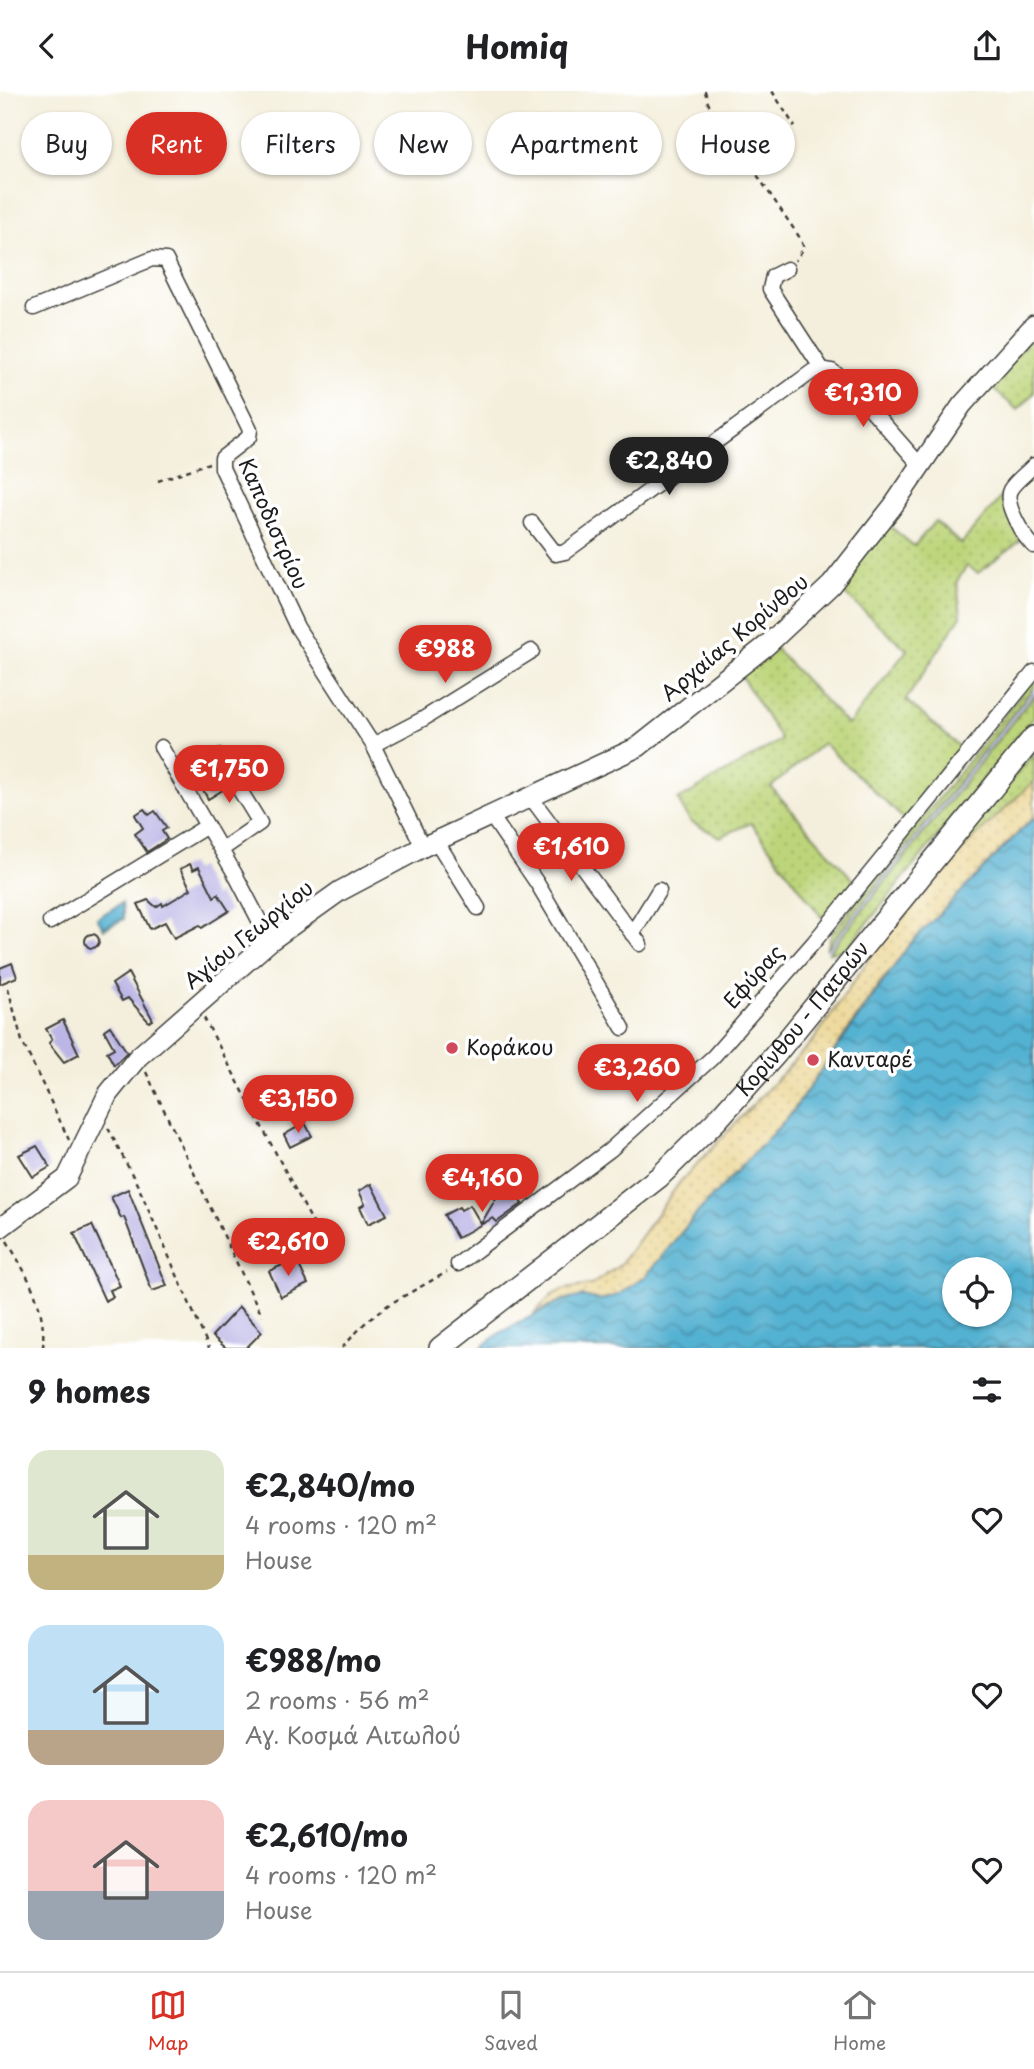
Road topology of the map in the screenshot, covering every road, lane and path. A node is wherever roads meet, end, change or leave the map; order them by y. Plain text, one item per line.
1 (705, 91) edge
2 (772, 91) edge
3 (785, 112) edge
4 (787, 269) joint
5 (34, 308) dead end
6 (1034, 325) edge
7 (822, 369) junction
8 (222, 458) junction
9 (920, 465) junction
10 (1034, 465) edge
11 (158, 481) dead end
12 (532, 523) dead end
13 (1034, 546) edge
14 (532, 651) dead end
15 (1034, 671) edge
16 (1034, 737) edge
17 (373, 745) junction
18 (161, 747) dead end
19 (638, 747) joint
20 (219, 756) dead end
21 (532, 799) junction
22 (492, 817) junction
23 (207, 826) junction
24 (430, 844) junction
25 (221, 851) junction
26 (659, 890) dead end
27 (478, 908) dead end
28 (50, 922) dead end
29 (270, 941) junction
30 (8, 988) dead end
31 (196, 1006) junction
32 (623, 1028) dead end
33 (138, 1057) junction
34 (97, 1116) junction
35 (78, 1159) junction
36 (2, 1232) edge
37 (330, 1255) dead end
38 (458, 1264) joint
39 (262, 1316) dead end
40 (43, 1348) edge
41 (209, 1348) edge
42 (342, 1348) edge
43 (440, 1348) edge

1 - 4 path
2 - 3 path
4 - 7 street
5 - 8 street, Καποδιστρίου
6 - 9 street, Αρχαίας Κορίνθου
7 - 9 street
7 - 12 street
8 - 11 path
8 - 17 street, Καποδιστρίου
9 - 19 street, Αρχαίας Κορίνθου
10 - 13 street
14 - 17 street
15 - 38 street, Εφύρας
16 - 43 main road, Κορίνθου - Πατρών
17 - 24 street, Καποδιστρίου
18 - 23 street
19 - 21 street, Αγίου Γεωργίου
20 - 25 street
21 - 22 street, Αγίου Γεωργίου
21 - 26 street
22 - 24 street, Αγίου Γεωργίου
22 - 32 street
23 - 25 street
23 - 28 street
24 - 27 street, Καποδιστρίου
24 - 29 street, Αγίου Γεωργίου
25 - 29 street
29 - 31 street, Αγίου Γεωργίου
30 - 35 path
31 - 33 street, Αγίου Γεωργίου
31 - 37 path
33 - 34 street, Αγίου Γεωργίου
33 - 39 path
34 - 35 street, Αγίου Γεωργίου
34 - 41 path
35 - 36 street, Αγίου Γεωργίου
36 - 40 path
38 - 42 path

